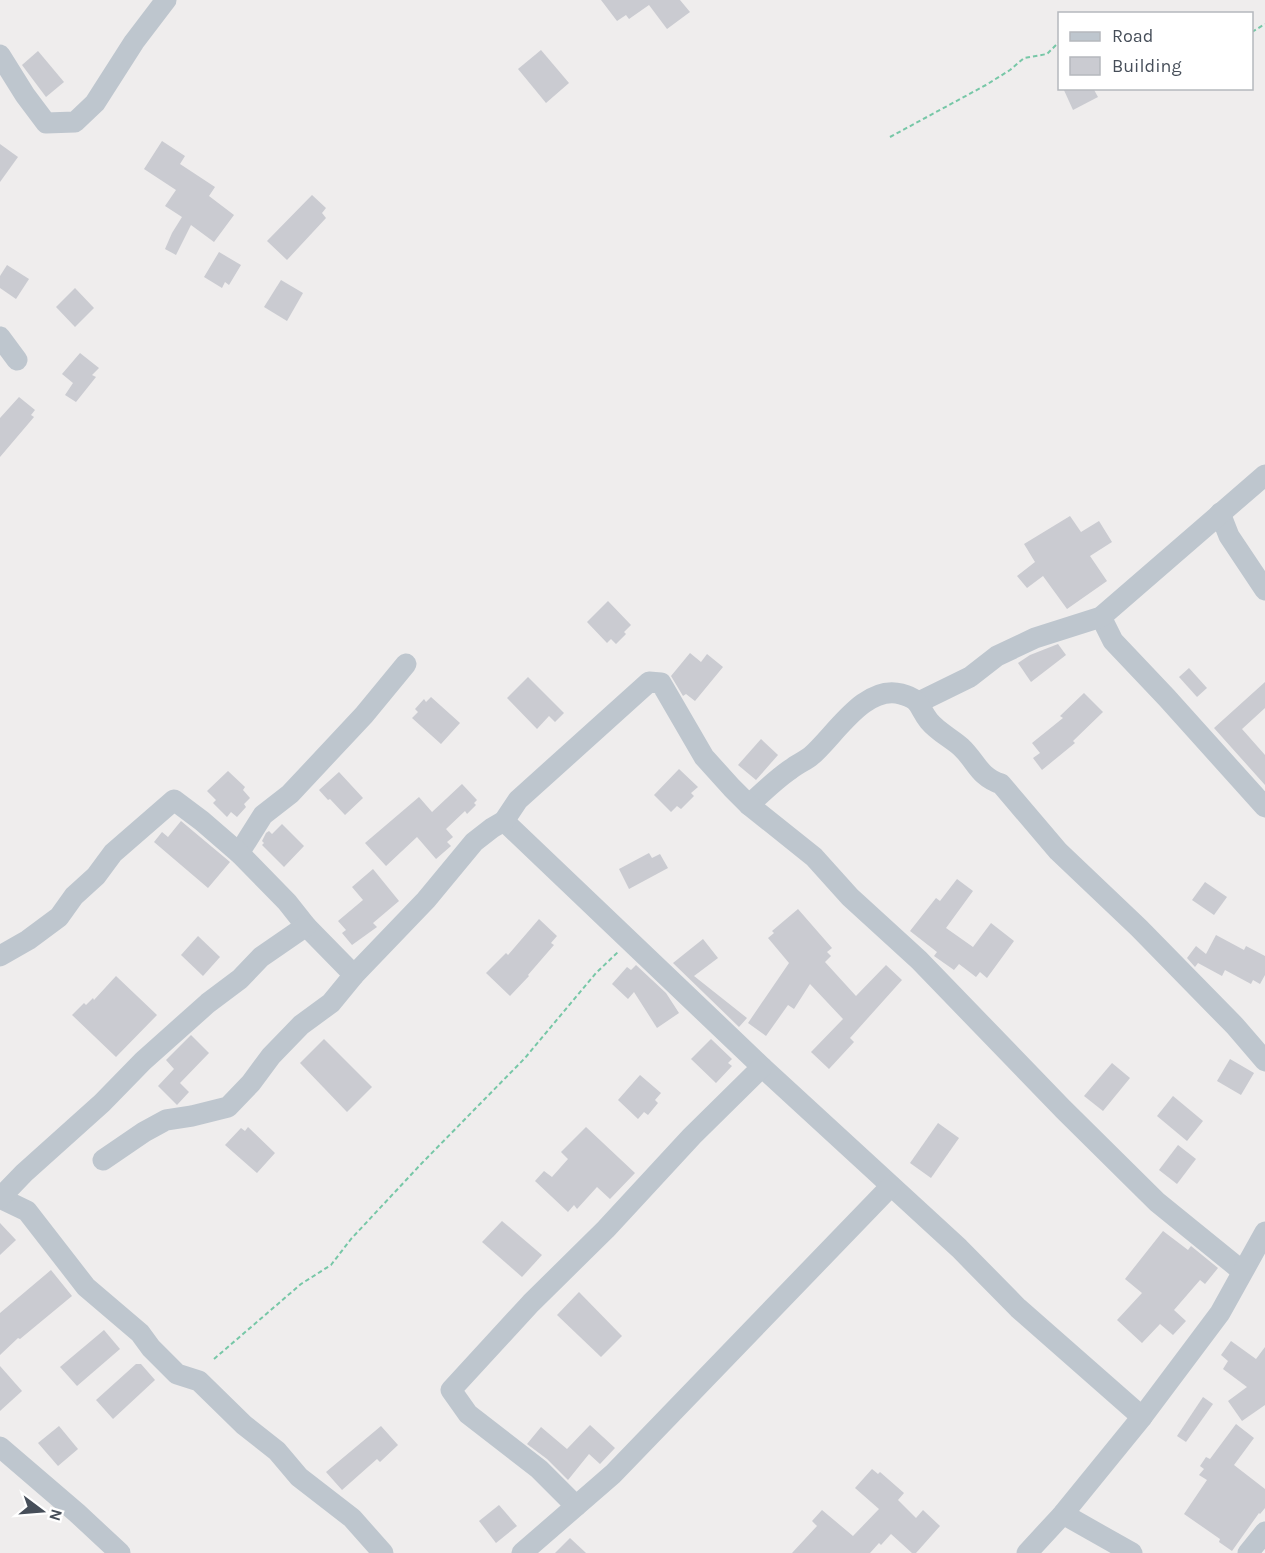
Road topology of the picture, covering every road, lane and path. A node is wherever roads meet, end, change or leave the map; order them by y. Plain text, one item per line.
1 (166, 0) edge
2 (1058, 42) edge
3 (0, 55) edge
4 (890, 137) dead end
5 (0, 337) edge
6 (17, 360) dead end
7 (1265, 475) edge
8 (1221, 513) junction
9 (1265, 590) edge
10 (1101, 617) junction
11 (406, 664) dead end
12 (919, 702) junction
13 (749, 805) junction
14 (1265, 807) edge
15 (504, 821) junction
16 (239, 853) junction
17 (306, 926) junction
18 (629, 942) junction
19 (0, 956) edge
20 (354, 975) junction
21 (1265, 1061) edge
22 (762, 1067) junction
23 (103, 1160) dead end
24 (891, 1186) junction
25 (0, 1198) edge
26 (1265, 1232) edge
27 (1242, 1272) junction
28 (214, 1359) dead end
29 (1142, 1416) junction
30 (0, 1447) edge
31 (576, 1506) junction
32 (1063, 1514) junction
33 (1265, 1532) edge
34 (120, 1553) edge
35 (383, 1553) edge
36 (522, 1553) edge
37 (1027, 1553) edge
38 (1132, 1553) edge
39 (1248, 1553) edge

1 - 3 street
2 - 4 path
5 - 6 street
7 - 8 street
8 - 9 street
8 - 10 street
10 - 12 street
10 - 14 street
11 - 16 street
12 - 13 street
12 - 21 street
13 - 15 street
13 - 27 street
15 - 18 street
15 - 20 street
16 - 17 street
16 - 19 street
17 - 20 street
17 - 25 street
18 - 22 street
18 - 28 path
20 - 23 street
22 - 24 street
22 - 31 street
24 - 29 street
24 - 31 street
25 - 35 street
26 - 27 street
27 - 29 street
29 - 32 street
30 - 34 street
31 - 36 street
32 - 37 street
32 - 38 street
33 - 39 street

